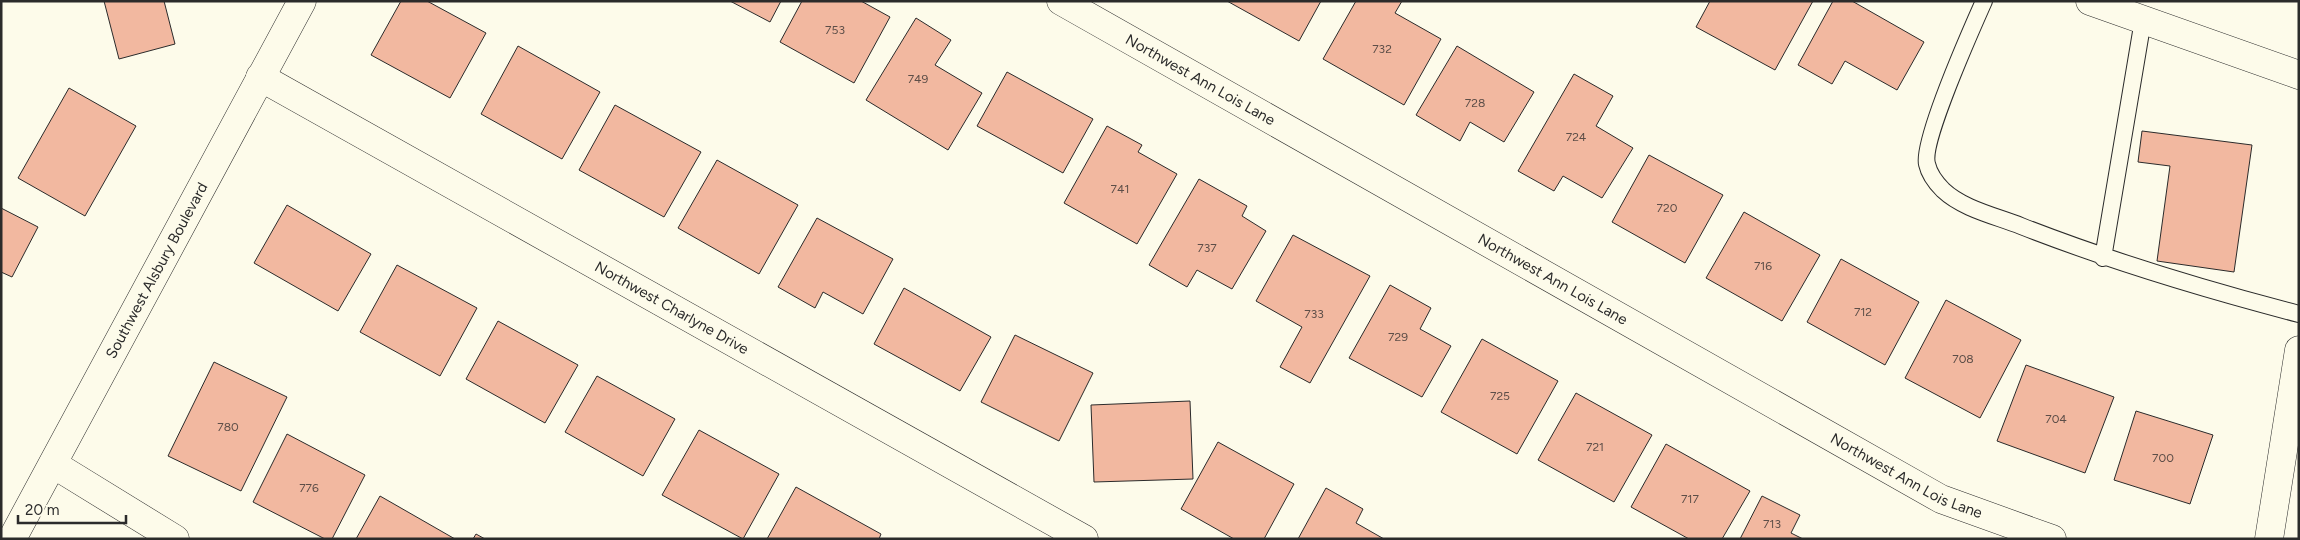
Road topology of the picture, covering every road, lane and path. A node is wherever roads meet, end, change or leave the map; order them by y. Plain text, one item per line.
1 (302, 1) edge
2 (1061, 1) edge
3 (1984, 1) edge
4 (2090, 1) edge
5 (2143, 20) junction
6 (2299, 74) edge
7 (260, 77) junction
8 (2104, 258) junction
9 (2299, 314) edge
10 (2299, 350) edge
11 (53, 464) junction
12 (12, 539) edge
13 (175, 539) edge
14 (1084, 539) edge
15 (2052, 539) edge
16 (2269, 539) edge

1 - 7 street, Southwest Alsbury Boulevard
2 - 15 street, Northwest Ann Lois Lane
3 - 8 lane
4 - 5 street
5 - 6 street
5 - 8 lane
7 - 11 street, Southwest Alsbury Boulevard
7 - 14 street, Northwest Charlyne Drive
8 - 9 lane
10 - 16 street
11 - 12 street, Southwest Alsbury Boulevard
11 - 13 street

